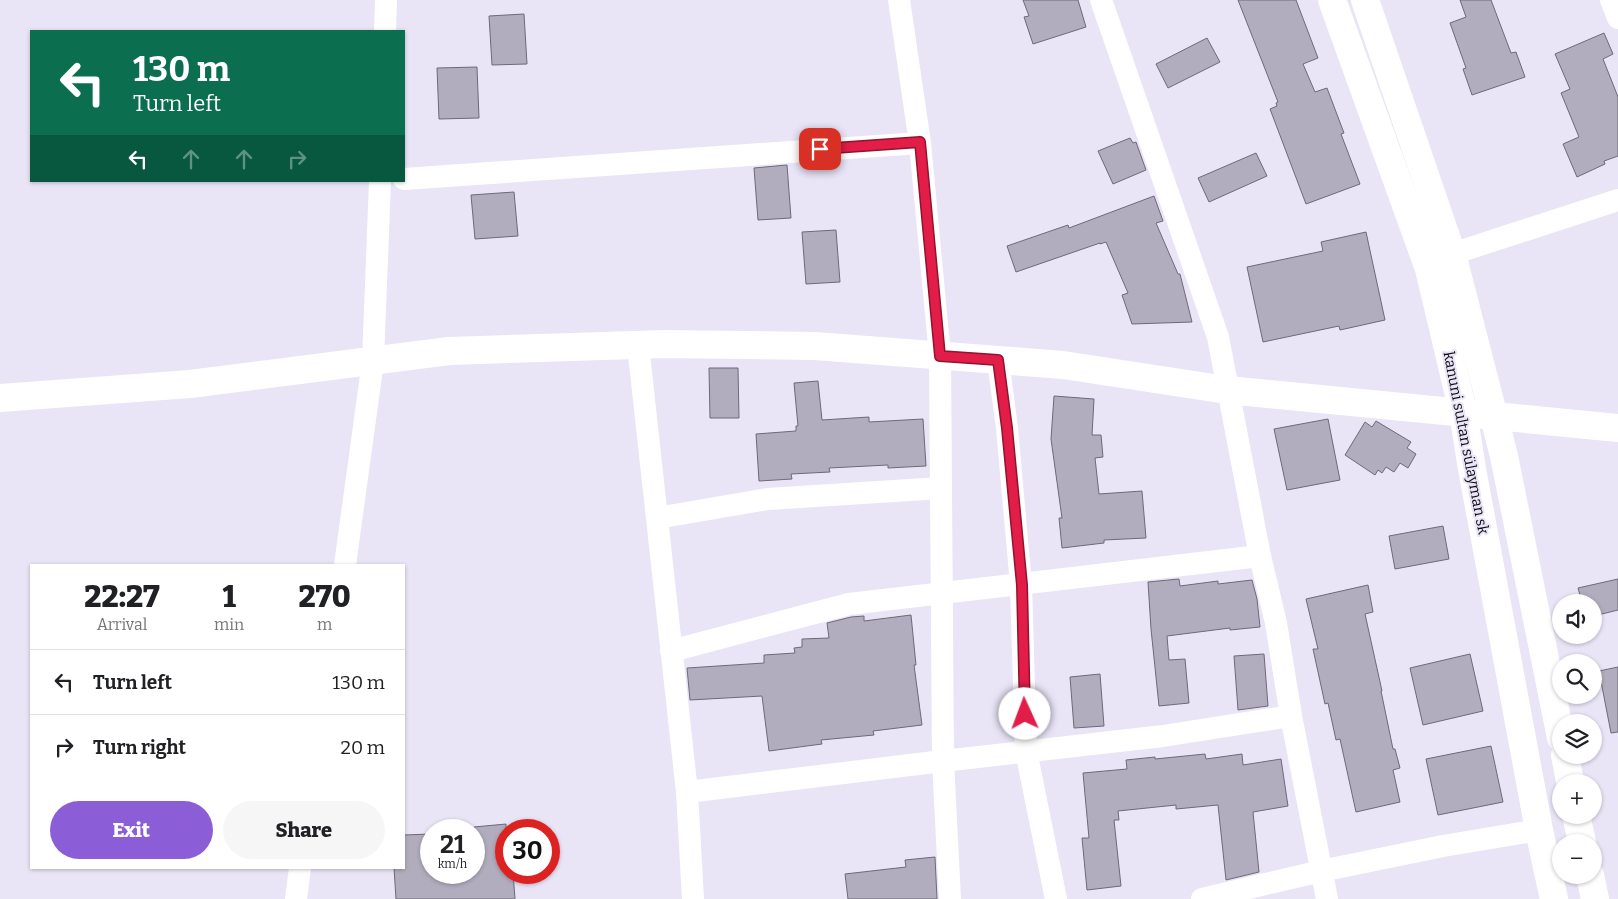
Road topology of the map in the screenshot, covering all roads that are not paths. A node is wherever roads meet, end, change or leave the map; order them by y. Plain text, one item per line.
1 (386, 0) edge
2 (899, 0) edge
3 (1101, 0) edge
4 (1332, 0) edge
5 (1365, 0) edge
6 (385, 30) edge
7 (920, 142) junction
8 (405, 178) edge
9 (380, 182) edge
10 (1618, 200) edge
11 (1452, 254) junction
12 (638, 345) junction
13 (940, 356) junction
14 (998, 360) junction
15 (373, 361) junction
16 (1227, 390) junction
17 (0, 398) edge
18 (1463, 412) junction
19 (1494, 415) junction
20 (1618, 428) edge
21 (942, 488) junction
22 (657, 518) junction
23 (1260, 556) junction
24 (345, 564) edge
25 (1022, 585) junction
26 (943, 594) junction
27 (671, 651) junction
28 (1556, 714) edge
29 (1291, 716) junction
30 (1026, 751) junction
31 (943, 761) junction
32 (687, 792) junction
33 (1539, 830) junction
34 (300, 869) edge
35 (1321, 871) junction
36 (1592, 884) edge
37 (296, 899) edge
38 (693, 899) edge
39 (950, 899) edge
40 (1056, 899) edge
41 (1202, 899) edge
42 (1326, 899) edge
43 (1554, 899) edge
44 (1595, 899) edge

1 - 6 street
2 - 7 street
3 - 16 street
4 - 18 main road, kanuni sultan sülayman sk
5 - 11 main road
7 - 8 street
7 - 13 street
9 - 15 street
10 - 11 street
11 - 19 main road
12 - 13 main road
12 - 15 main road
12 - 22 street
13 - 14 main road
13 - 21 street
14 - 16 main road
14 - 25 street
15 - 17 main road
15 - 24 street
16 - 18 main road
16 - 23 street
18 - 19 main road
18 - 33 main road, kanuni sultan sülayman sk
19 - 20 main road
19 - 28 main road
21 - 22 street
21 - 26 street
22 - 27 street
23 - 25 street
23 - 29 street
25 - 26 street
25 - 30 street
26 - 27 street
26 - 31 street
27 - 32 street
29 - 30 street
29 - 35 street
30 - 31 street
30 - 40 street
31 - 32 street
31 - 39 street
32 - 38 street
33 - 35 street
33 - 43 main road, kanuni sultan sülayman sk
34 - 37 street
35 - 41 street
35 - 42 street
36 - 44 main road

